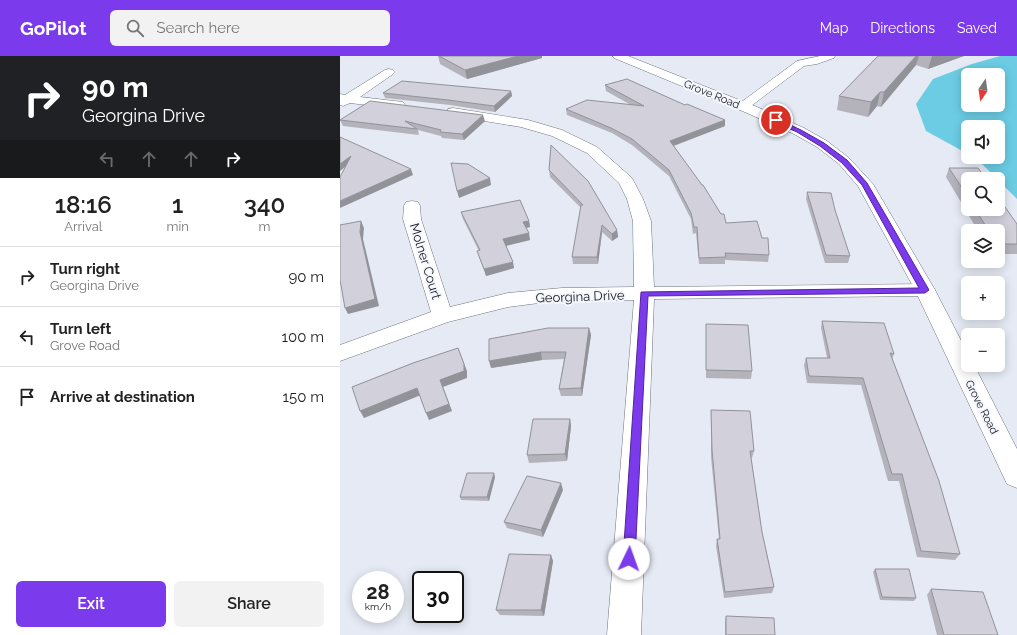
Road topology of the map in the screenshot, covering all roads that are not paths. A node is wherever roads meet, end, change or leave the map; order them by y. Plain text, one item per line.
1 (618, 56) edge
2 (795, 56) edge
3 (830, 56) edge
4 (812, 62) junction
5 (388, 72) dead end
6 (342, 100) edge
7 (747, 108) junction
8 (412, 206) dead end
9 (925, 290) junction
10 (644, 294) junction
11 (442, 316) junction
12 (340, 353) edge
13 (1017, 476) edge
14 (624, 635) edge

1 - 7 street, Grove Road
2 - 4 street
3 - 4 street
4 - 7 street
5 - 6 street
6 - 10 street
7 - 9 street, Grove Road
8 - 11 street, Molner Court
9 - 10 street, Georgina Drive
9 - 13 street, Grove Road
10 - 11 street, Georgina Drive
10 - 14 street
11 - 12 street, Georgina Drive

